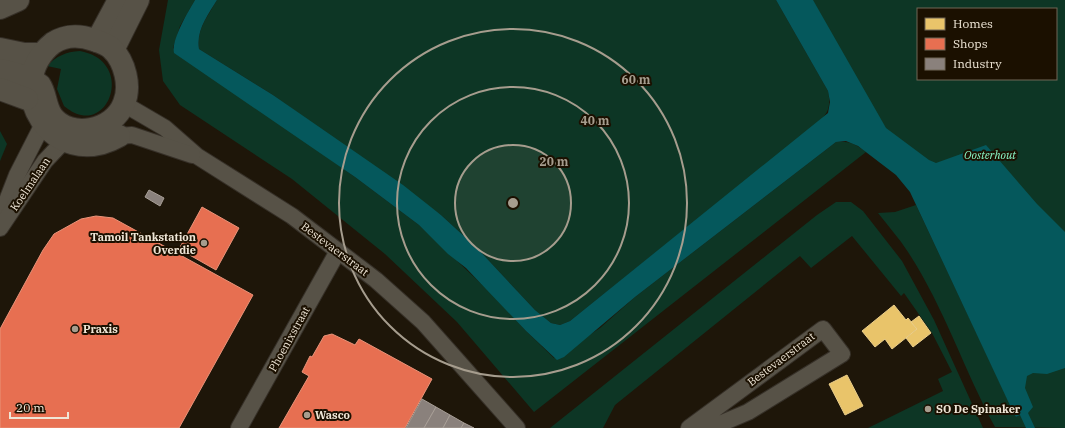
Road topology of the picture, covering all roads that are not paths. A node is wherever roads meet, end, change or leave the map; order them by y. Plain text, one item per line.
1 (18, 0) edge
2 (119, 0) edge
3 (138, 0) edge
4 (0, 8) edge
5 (105, 45) junction
6 (0, 49) edge
7 (40, 54) junction
8 (0, 70) edge
9 (27, 88) junction
10 (0, 89) edge
11 (124, 104) junction
12 (42, 126) junction
13 (70, 136) junction
14 (120, 136) joint
15 (197, 156) junction
16 (0, 219) edge
17 (0, 228) edge
18 (338, 251) junction
19 (239, 428) edge
20 (517, 428) edge
21 (689, 428) edge
22 (710, 428) edge

1 - 4 street
2 - 5 street
3 - 5 street
5 - 7 street
5 - 11 street
6 - 7 street
7 - 9 street
8 - 9 street
9 - 10 street
9 - 12 street
9 - 13 street
11 - 13 street
11 - 15 street, Bestevaerstraat
12 - 13 street
12 - 16 street, Koelmalaan
13 - 14 street
13 - 17 street, Koelmalaan
14 - 15 street
15 - 18 street, Bestevaerstraat
18 - 19 street, Phoenixstraat
18 - 20 street, Bestevaerstraat
21 - 22 street, Bestevaerstraat

